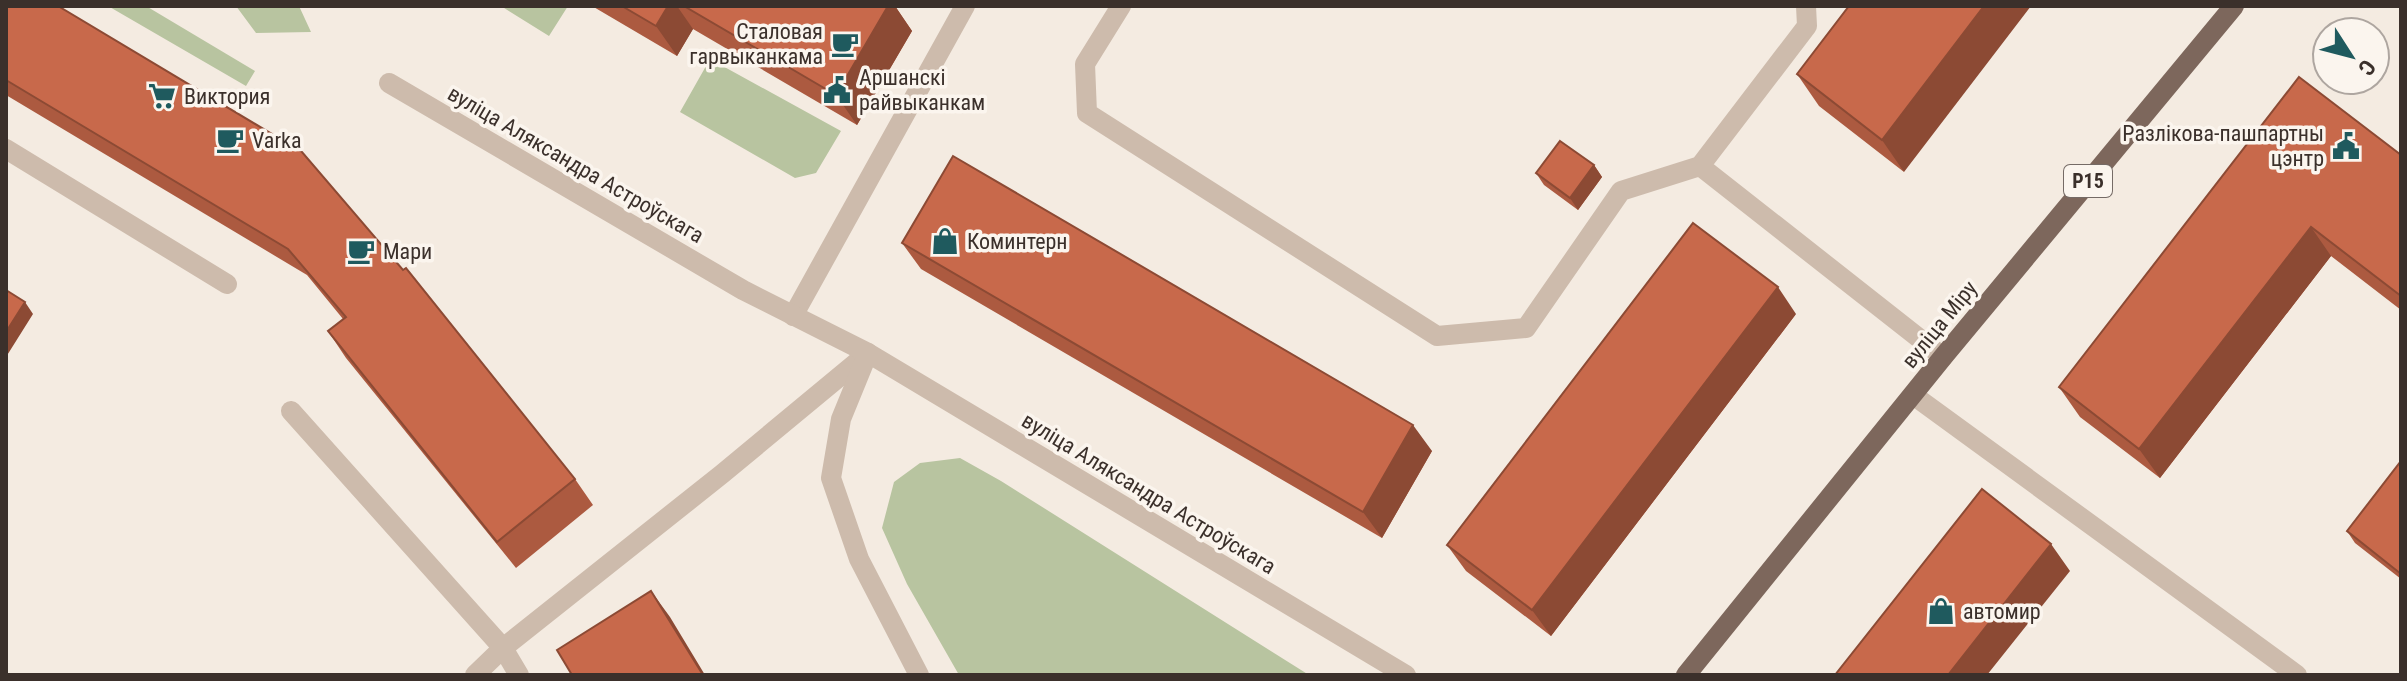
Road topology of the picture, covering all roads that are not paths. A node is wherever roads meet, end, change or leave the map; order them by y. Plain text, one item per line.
1 (965, 6) edge
2 (1121, 6) edge
3 (1806, 6) edge
4 (2234, 6) edge
5 (389, 83) dead end
6 (6, 149) edge
7 (1700, 166) junction
8 (227, 284) dead end
9 (793, 316) junction
10 (868, 353) junction
11 (1943, 357) junction
12 (1913, 395) junction
13 (291, 411) dead end
14 (503, 648) junction
15 (475, 675) edge
16 (519, 675) edge
17 (919, 675) edge
18 (1406, 675) edge
19 (1686, 675) edge
20 (2297, 675) edge

1 - 9 street
2 - 7 street
3 - 7 street
4 - 11 main road, вуліца Міру / Р15
5 - 9 street, вуліца Аляксандра Астроўскага
6 - 8 street
7 - 11 street
9 - 10 street, вуліца Аляксандра Астроўскага
10 - 14 street
10 - 17 street
10 - 18 street, вуліца Аляксандра Астроўскага
11 - 12 main road, вуліца Міру / Р15
12 - 19 main road, вуліца Міру / Р15
12 - 20 street
13 - 14 street
14 - 15 street
14 - 16 street

